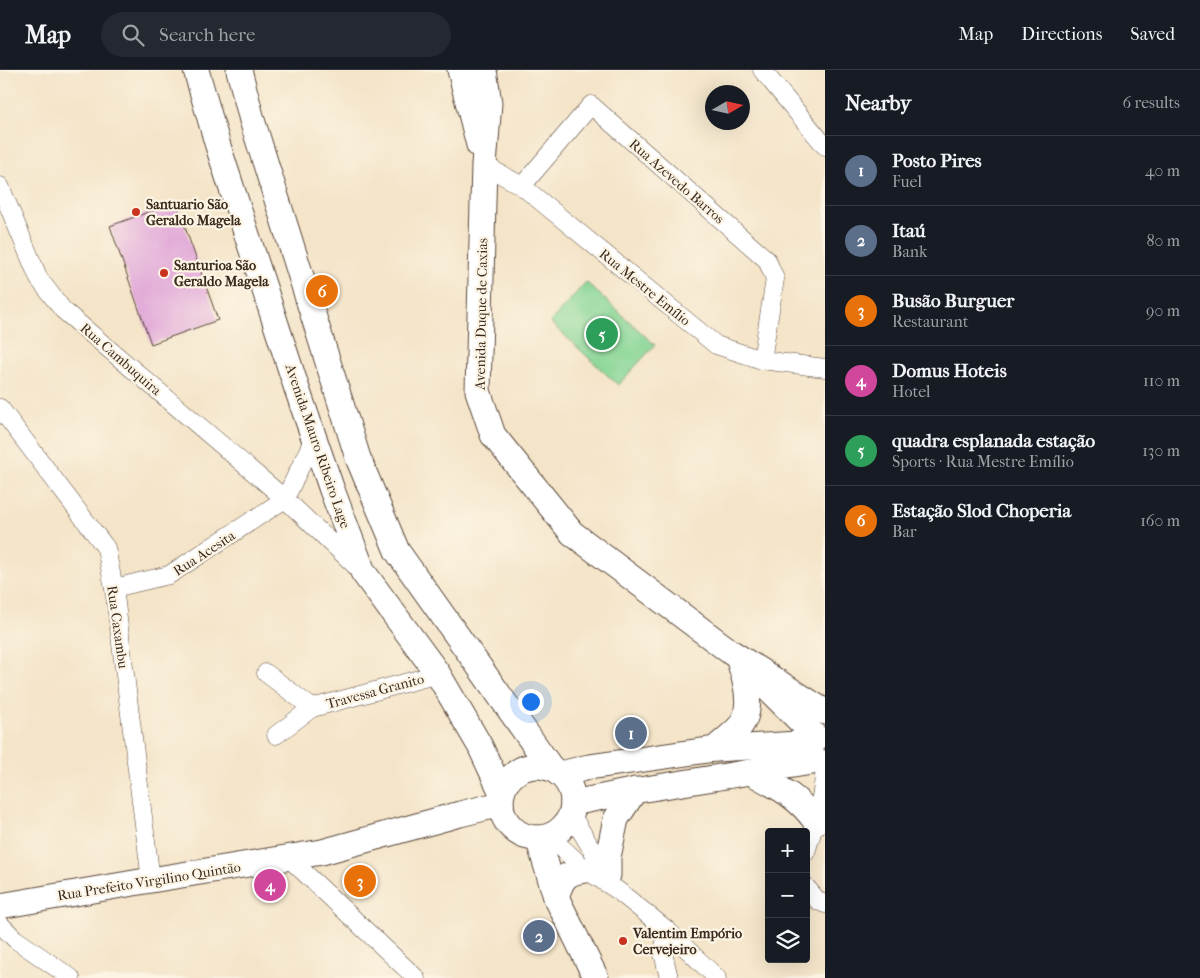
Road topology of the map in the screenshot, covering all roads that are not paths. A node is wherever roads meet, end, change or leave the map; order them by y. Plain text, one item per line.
1 (196, 70) edge
2 (239, 70) edge
3 (460, 70) edge
4 (484, 70) edge
5 (762, 70) edge
6 (825, 146) edge
7 (484, 165) junction
8 (0, 186) edge
9 (522, 186) junction
10 (762, 360) junction
11 (825, 368) edge
12 (0, 408) edge
13 (314, 438) junction
14 (286, 499) junction
15 (363, 572) junction
16 (114, 588) junction
17 (736, 657) junction
18 (266, 673) dead end
19 (438, 674) junction
20 (312, 708) junction
21 (825, 712) edge
22 (276, 735) dead end
23 (715, 749) junction
24 (820, 750) edge
25 (556, 771) junction
26 (752, 773) junction
27 (635, 790) junction
28 (501, 799) junction
29 (572, 809) junction
30 (816, 822) junction
31 (543, 837) junction
32 (810, 840) edge
33 (290, 859) junction
34 (603, 879) junction
35 (151, 880) junction
36 (810, 892) edge
37 (556, 897) junction
38 (825, 904) edge
39 (0, 906) edge
40 (0, 924) edge
41 (668, 930) junction
42 (71, 978) edge
43 (416, 978) edge
44 (596, 978) edge
45 (669, 978) edge
46 (717, 978) edge

1 - 13 street, Avenida Mauro Ribeiro Lage
2 - 25 street
3 - 7 street, Avenida Duque de Caxias
4 - 7 street, Avenida Duque de Caxias
5 - 6 street
7 - 9 street, Rua Mestre Emílio
7 - 17 street, Avenida Duque de Caxias
8 - 14 street, Rua Cambuquira
9 - 10 street, Rua Mestre Emílio
9 - 10 street, Rua Azevedo Barros
10 - 11 street, Rua Mestre Emílio
12 - 16 street, Rua Caxambu
13 - 14 street
13 - 15 street, Avenida Mauro Ribeiro Lage
14 - 15 street, Rua Cambuquira
14 - 16 street, Rua Acesita
15 - 19 street, Avenida Mauro Ribeiro Lage
16 - 35 street, Rua Caxambu
17 - 21 street, Avenida Duque de Caxias
17 - 23 street
17 - 24 street, Avenida Duque de Caxias
18 - 20 street, Travessa Granito
19 - 20 street, Travessa Granito
19 - 28 street, Avenida Mauro Ribeiro Lage
20 - 22 street, Travessa Granito
23 - 24 street
23 - 25 street
24 - 26 street
24 - 30 street
25 - 28 street
25 - 29 street
26 - 27 street
26 - 30 street
27 - 29 street
27 - 34 street
28 - 31 street
28 - 33 street, Rua Prefeito Virgilino Quintão
29 - 31 street
29 - 34 street
30 - 32 street
31 - 34 street
31 - 37 street
33 - 35 street, Rua Prefeito Virgilino Quintão
33 - 43 street
34 - 37 street
34 - 41 street
35 - 39 street, Rua Prefeito Virgilino Quintão
36 - 38 street
37 - 44 street
40 - 42 street
41 - 45 street
41 - 46 street

